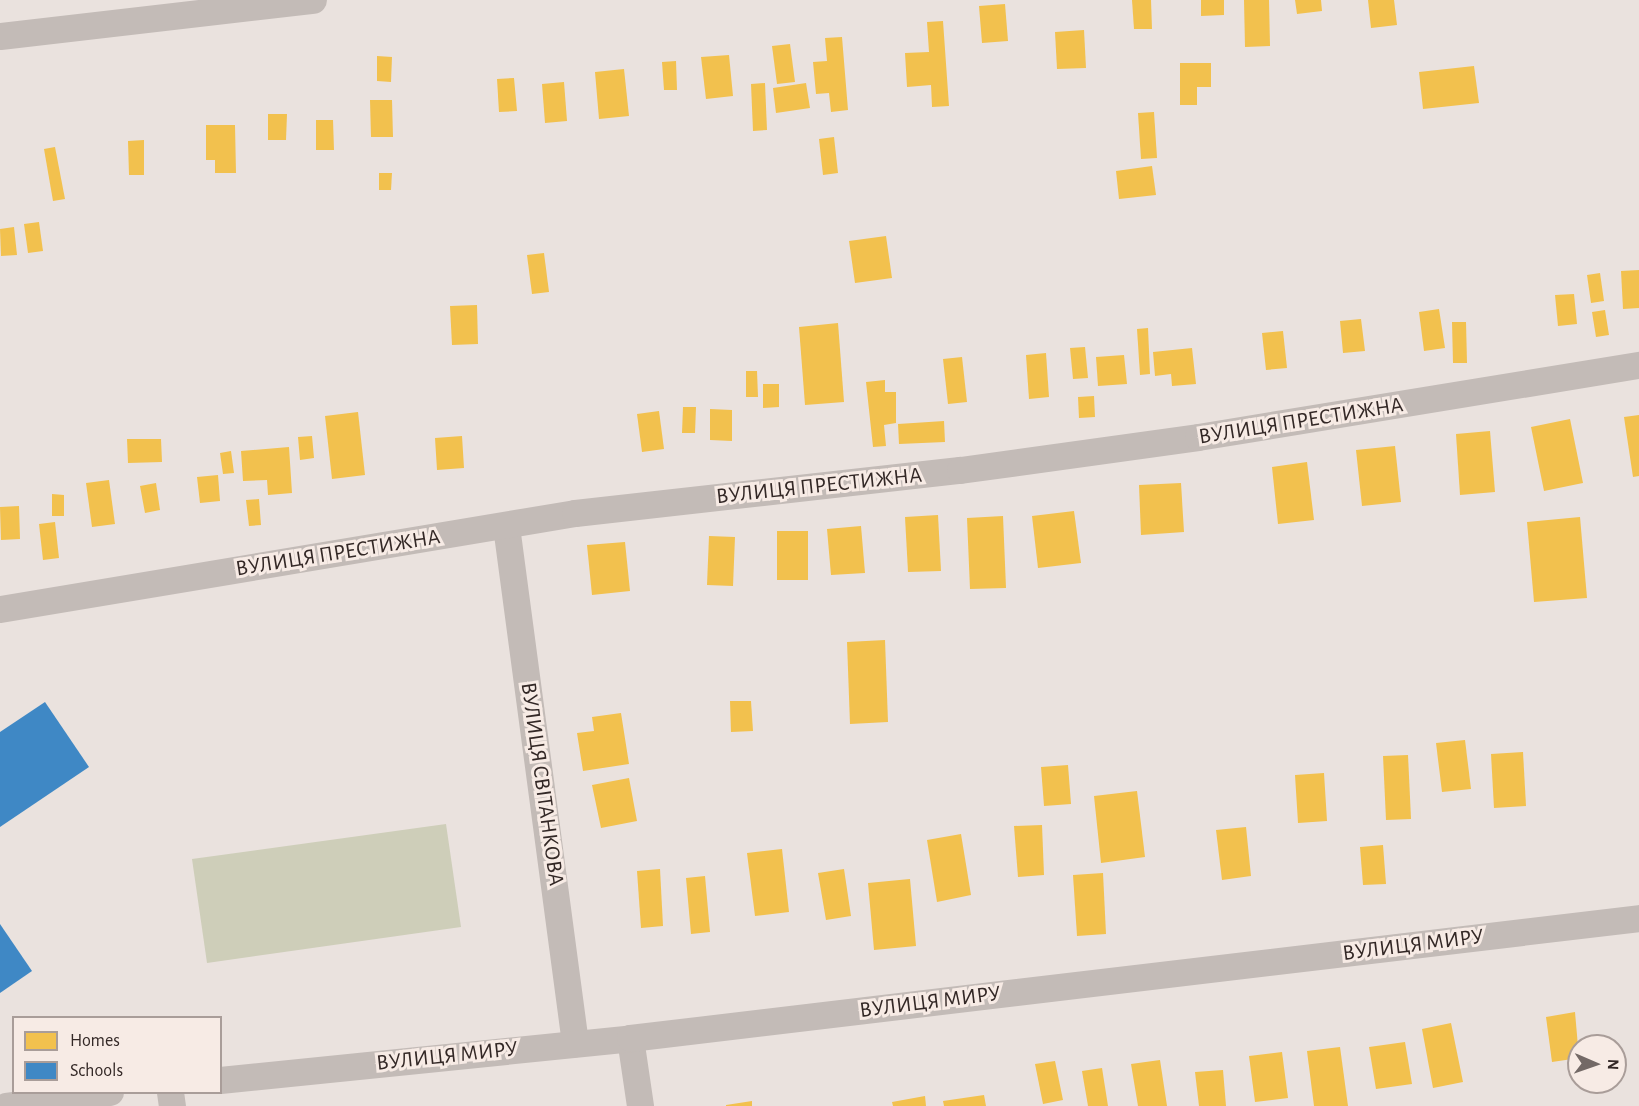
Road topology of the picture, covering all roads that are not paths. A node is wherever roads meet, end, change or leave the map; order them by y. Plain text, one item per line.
1 (313, 0) edge
2 (0, 36) edge
3 (1639, 365) edge
4 (506, 526) junction
5 (0, 609) edge
6 (1639, 918) edge
7 (630, 1038) junction
8 (576, 1043) junction
9 (222, 1080) edge
10 (95, 1094) edge
11 (6, 1106) edge
12 (640, 1106) edge

1 - 2 street
3 - 4 street, ВУЛИЦЯ ПРЕСТИЖНА
4 - 5 street, ВУЛИЦЯ ПРЕСТИЖНА
4 - 8 street, ВУЛИЦЯ СВІТАНКОВА
6 - 7 street, ВУЛИЦЯ МИРУ
7 - 8 street, ВУЛИЦЯ МИРУ
7 - 12 street
8 - 9 street, ВУЛИЦЯ МИРУ
10 - 11 street

